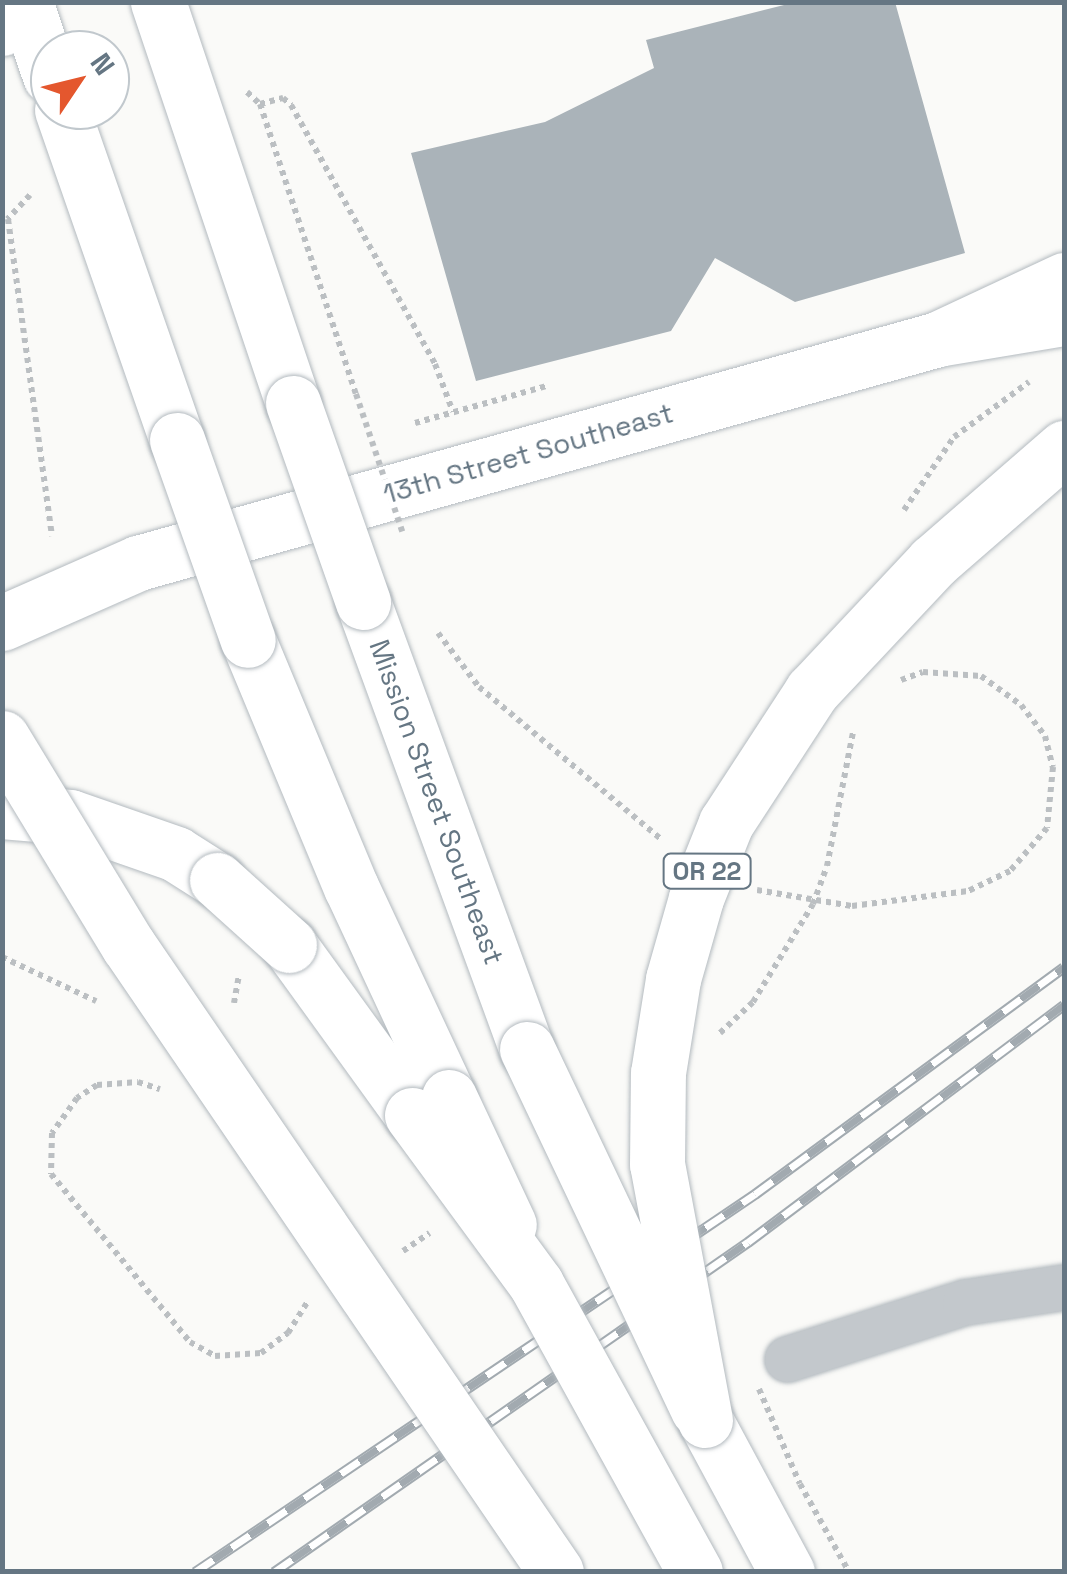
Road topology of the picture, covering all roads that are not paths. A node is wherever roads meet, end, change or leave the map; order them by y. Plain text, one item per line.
1 (22, 2) edge
2 (158, 2) edge
3 (2, 28) edge
4 (33, 30) edge
5 (69, 130) edge
6 (1064, 280) edge
7 (1064, 318) edge
8 (938, 339) junction
9 (1064, 448) edge
10 (2, 622) edge
11 (2, 738) edge
12 (2, 811) edge
13 (431, 1106) junction
14 (1064, 1287) edge
15 (772, 1369) road end
16 (704, 1420) junction
17 (556, 1572) edge
18 (695, 1572) edge
19 (787, 1572) edge

1 - 3 main road
1 - 4 main road
2 - 16 main road, Mission Street Southeast, bridge
5 - 13 main road, bridge
6 - 8 main road
7 - 8 main road, 13th Street Southeast
8 - 10 main road, 13th Street Southeast
9 - 16 main road, OR 22, bridge
11 - 17 main road, bridge
12 - 13 main road, bridge
13 - 18 main road, bridge
14 - 15 street
16 - 19 main road, Mission Street Southeast / OR 22

